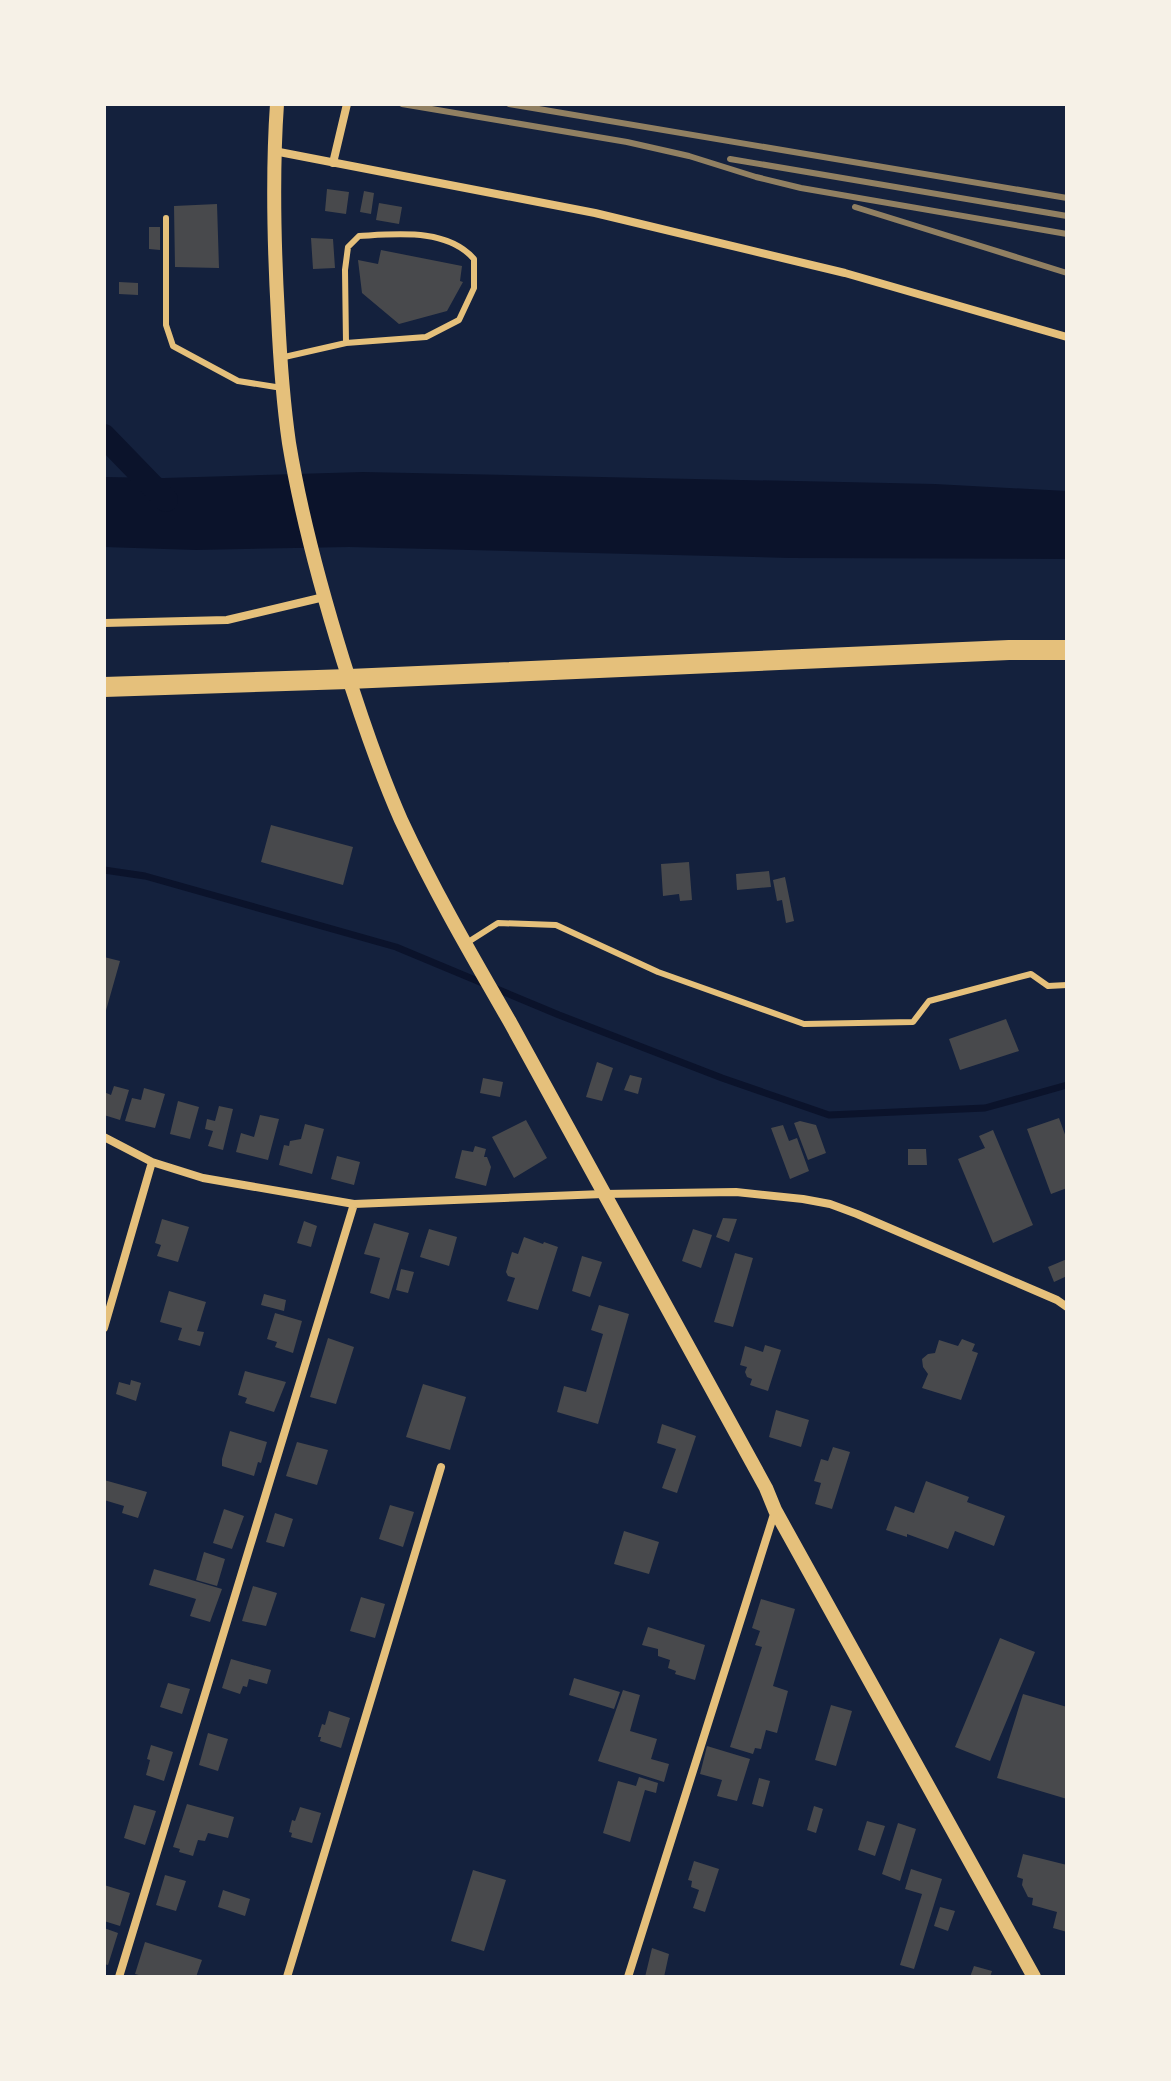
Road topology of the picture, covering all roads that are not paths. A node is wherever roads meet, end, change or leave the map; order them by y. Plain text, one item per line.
1 (277, 104) edge
2 (347, 104) edge
3 (274, 151) junction
4 (333, 163) junction
5 (166, 218) dead end
6 (1067, 337) edge
7 (346, 343) junction
8 (280, 358) junction
9 (282, 388) junction
10 (324, 597) junction
11 (104, 623) edge
12 (1067, 650) edge
13 (349, 679) junction
14 (104, 687) edge
15 (466, 946) junction
16 (1067, 985) edge
17 (104, 1137) edge
18 (152, 1162) junction
19 (603, 1194) junction
20 (354, 1204) junction
21 (1067, 1307) edge
22 (104, 1328) edge
23 (441, 1467) dead end
24 (775, 1510) junction
25 (119, 1977) edge
26 (287, 1977) edge
27 (628, 1977) edge
28 (1034, 1977) edge

1 - 3 street
2 - 4 street
3 - 4 street
3 - 8 street
4 - 6 street
5 - 9 lane
7 - 7 lane
7 - 8 lane
8 - 9 street
9 - 10 street
10 - 11 street
10 - 13 street
12 - 13 main road
13 - 14 main road
13 - 15 street
15 - 16 lane
15 - 19 street
17 - 18 street
18 - 20 street
18 - 22 street
19 - 20 street
19 - 21 street
19 - 24 street
20 - 25 street
23 - 26 street
24 - 27 street
24 - 28 street

